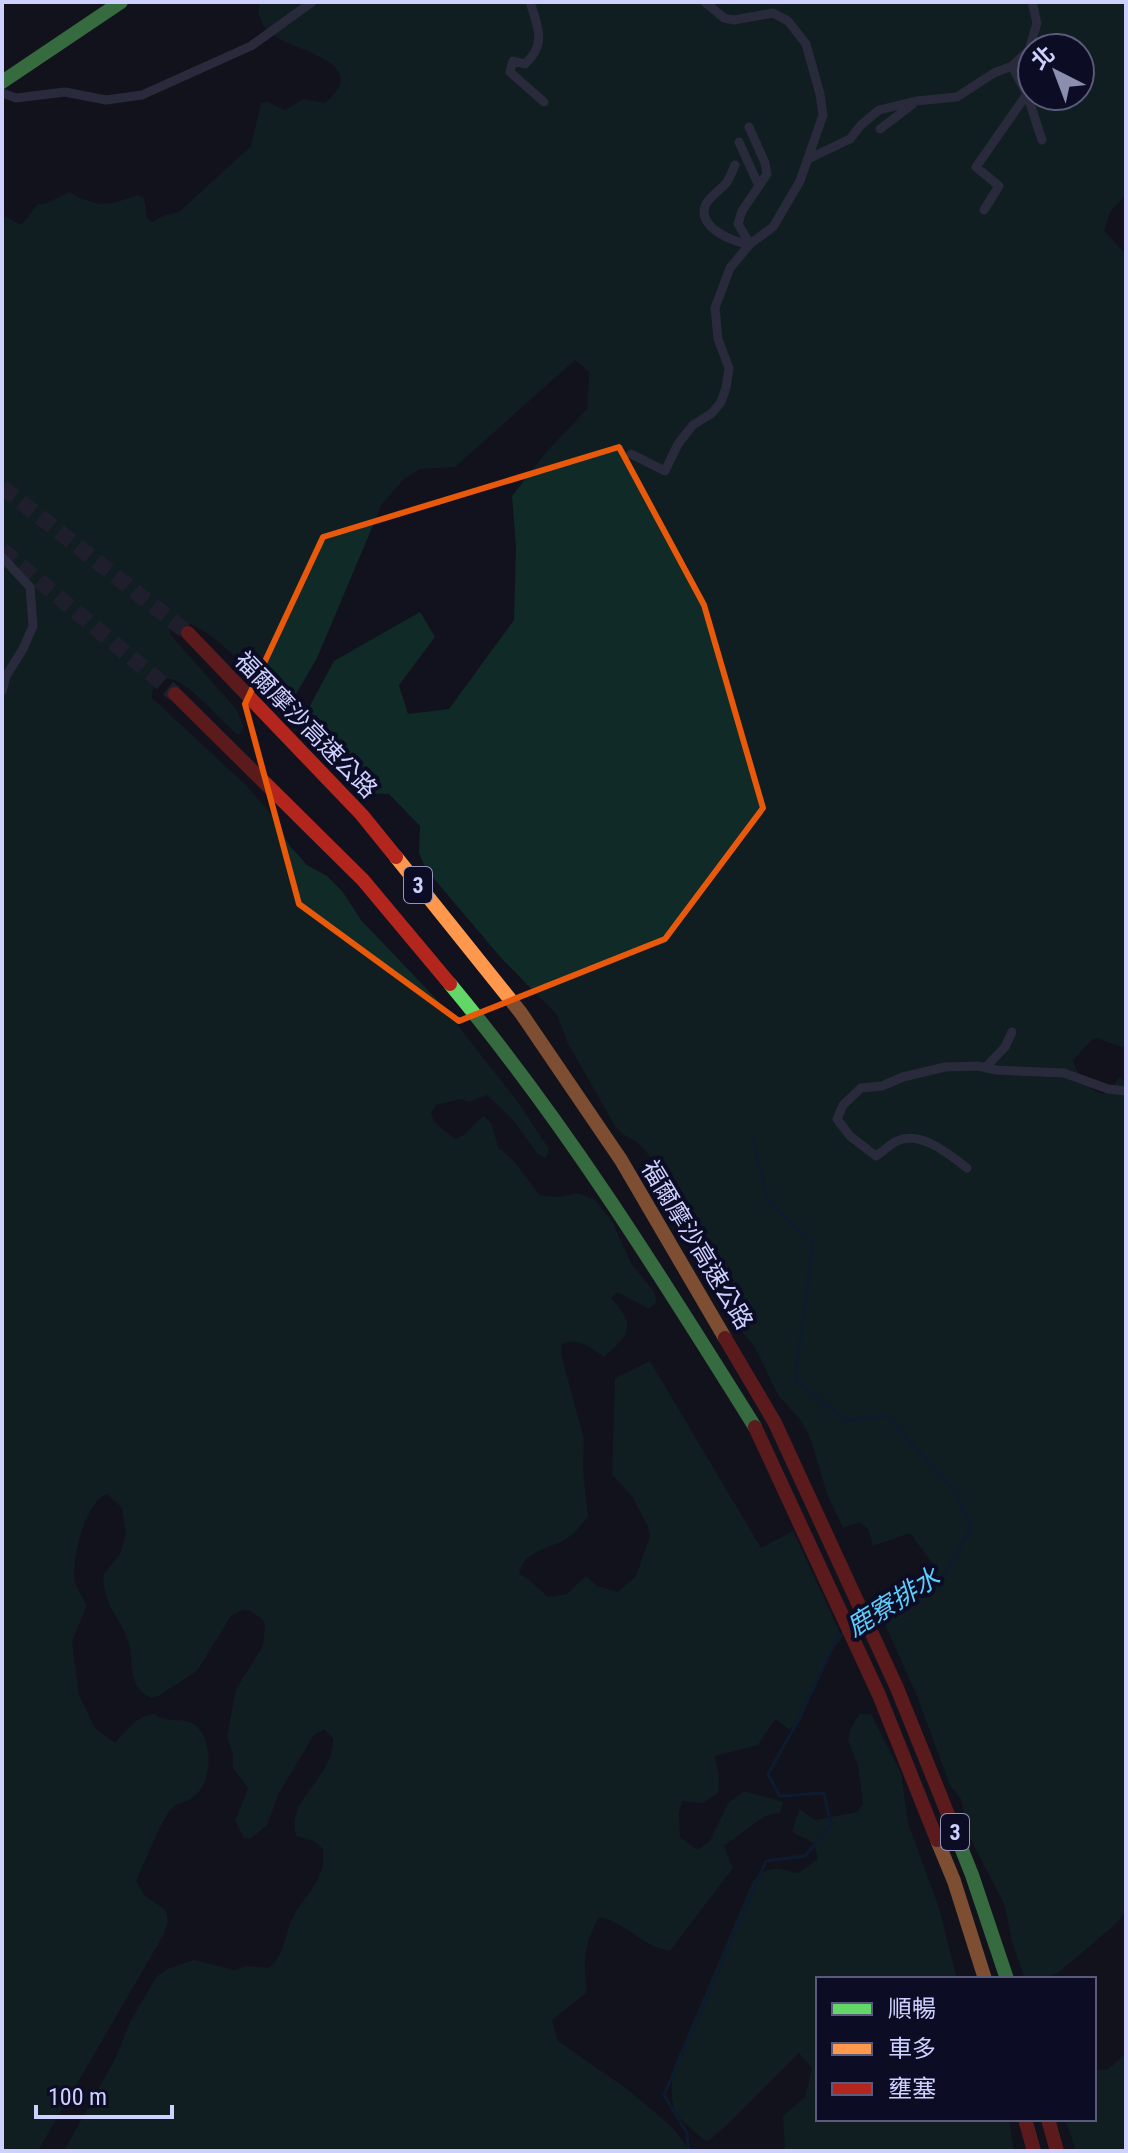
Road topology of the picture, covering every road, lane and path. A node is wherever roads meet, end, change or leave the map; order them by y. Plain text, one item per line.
1 (121, 2) edge
2 (312, 2) edge
3 (530, 2) edge
4 (705, 2) edge
5 (1032, 2) edge
6 (1035, 32) edge
7 (1016, 62) edge
8 (1012, 66) junction
9 (1016, 73) edge
10 (2, 82) edge
11 (2, 93) edge
12 (916, 101) junction
13 (544, 102) dead end
14 (1016, 110) edge
15 (1033, 112) edge
16 (749, 127) dead end
17 (880, 129) dead end
18 (1042, 140) dead end
19 (739, 142) dead end
20 (808, 159) junction
21 (735, 165) dead end
22 (758, 184) junction
23 (984, 210) dead end
24 (750, 244) junction
25 (631, 454) dead end
26 (2, 557) edge
27 (188, 633) tunnel mouth
28 (2, 691) edge
29 (175, 694) tunnel mouth
30 (1012, 1032) dead end
31 (985, 1068) junction
32 (1126, 1091) edge
33 (967, 1168) dead end
34 (984, 1977) edge
35 (1006, 1977) edge
36 (1026, 2121) edge
37 (1049, 2121) edge
38 (1034, 2151) edge
39 (1057, 2151) edge

1 - 10 main road
2 - 11 street
3 - 13 street
4 - 20 street
5 - 6 street
7 - 8 street
8 - 9 street
8 - 12 street
12 - 17 street
12 - 20 street
14 - 23 street
15 - 18 street
16 - 22 street
19 - 22 street
20 - 24 street
21 - 24 street
22 - 24 street
24 - 25 street
26 - 28 street
27 - 35 main road, 福爾摩沙高速公路 / 3
29 - 34 main road, 福爾摩沙高速公路 / 3
30 - 31 street
31 - 32 street
31 - 33 street
36 - 38 main road
37 - 39 main road

